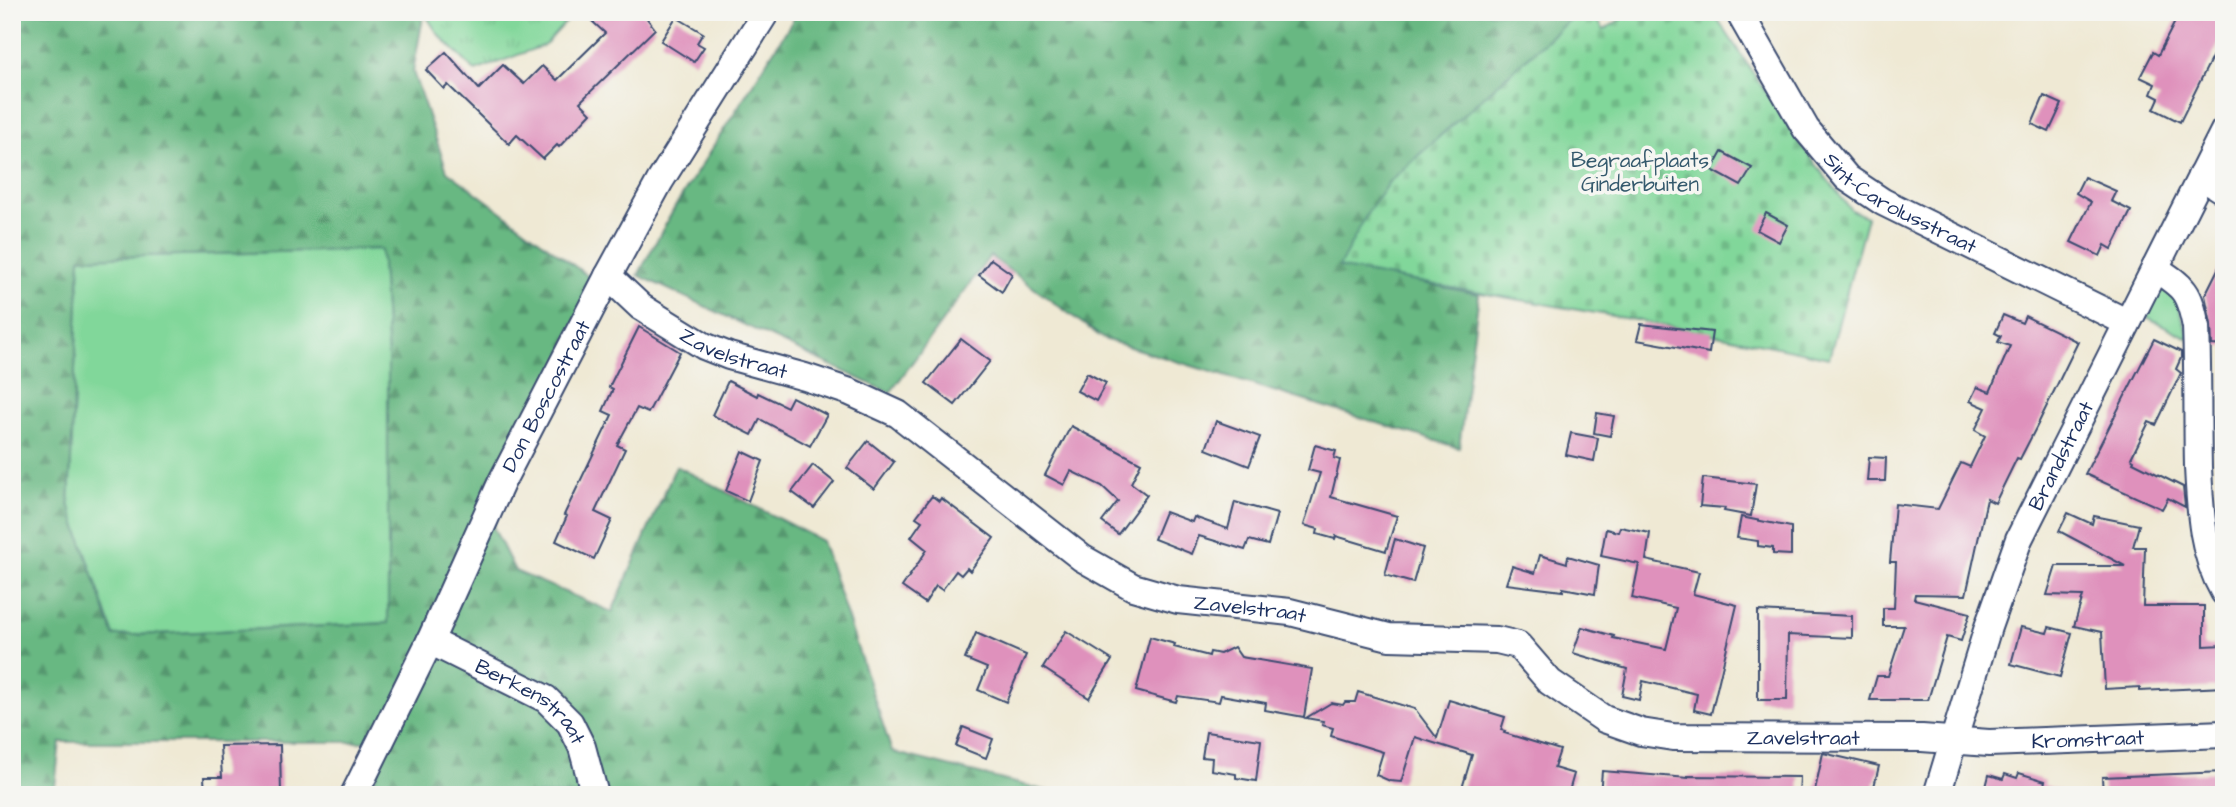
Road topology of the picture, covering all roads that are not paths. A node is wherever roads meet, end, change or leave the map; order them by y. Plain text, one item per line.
1 (766, 12) edge
2 (1739, 12) edge
3 (2224, 131) edge
4 (2202, 176) junction
5 (2224, 191) edge
6 (2155, 268) junction
7 (608, 276) junction
8 (2126, 322) junction
9 (2224, 592) edge
10 (430, 641) junction
11 (2224, 734) edge
12 (1953, 741) junction
13 (354, 795) edge
14 (594, 795) edge
15 (1937, 795) edge

1 - 7 street, Don Boscostraat
2 - 8 street, Sint-Carolusstraat
3 - 4 street, Brandstraat
4 - 5 street
4 - 6 street, Brandstraat
6 - 8 street, Brandstraat
6 - 9 street
7 - 10 street, Don Boscostraat
7 - 12 street, Zavelstraat
8 - 12 street, Brandstraat
10 - 13 street, Don Boscostraat
10 - 14 street, Berkenstraat
11 - 12 street, Kromstraat
12 - 15 street, Brandstraat

